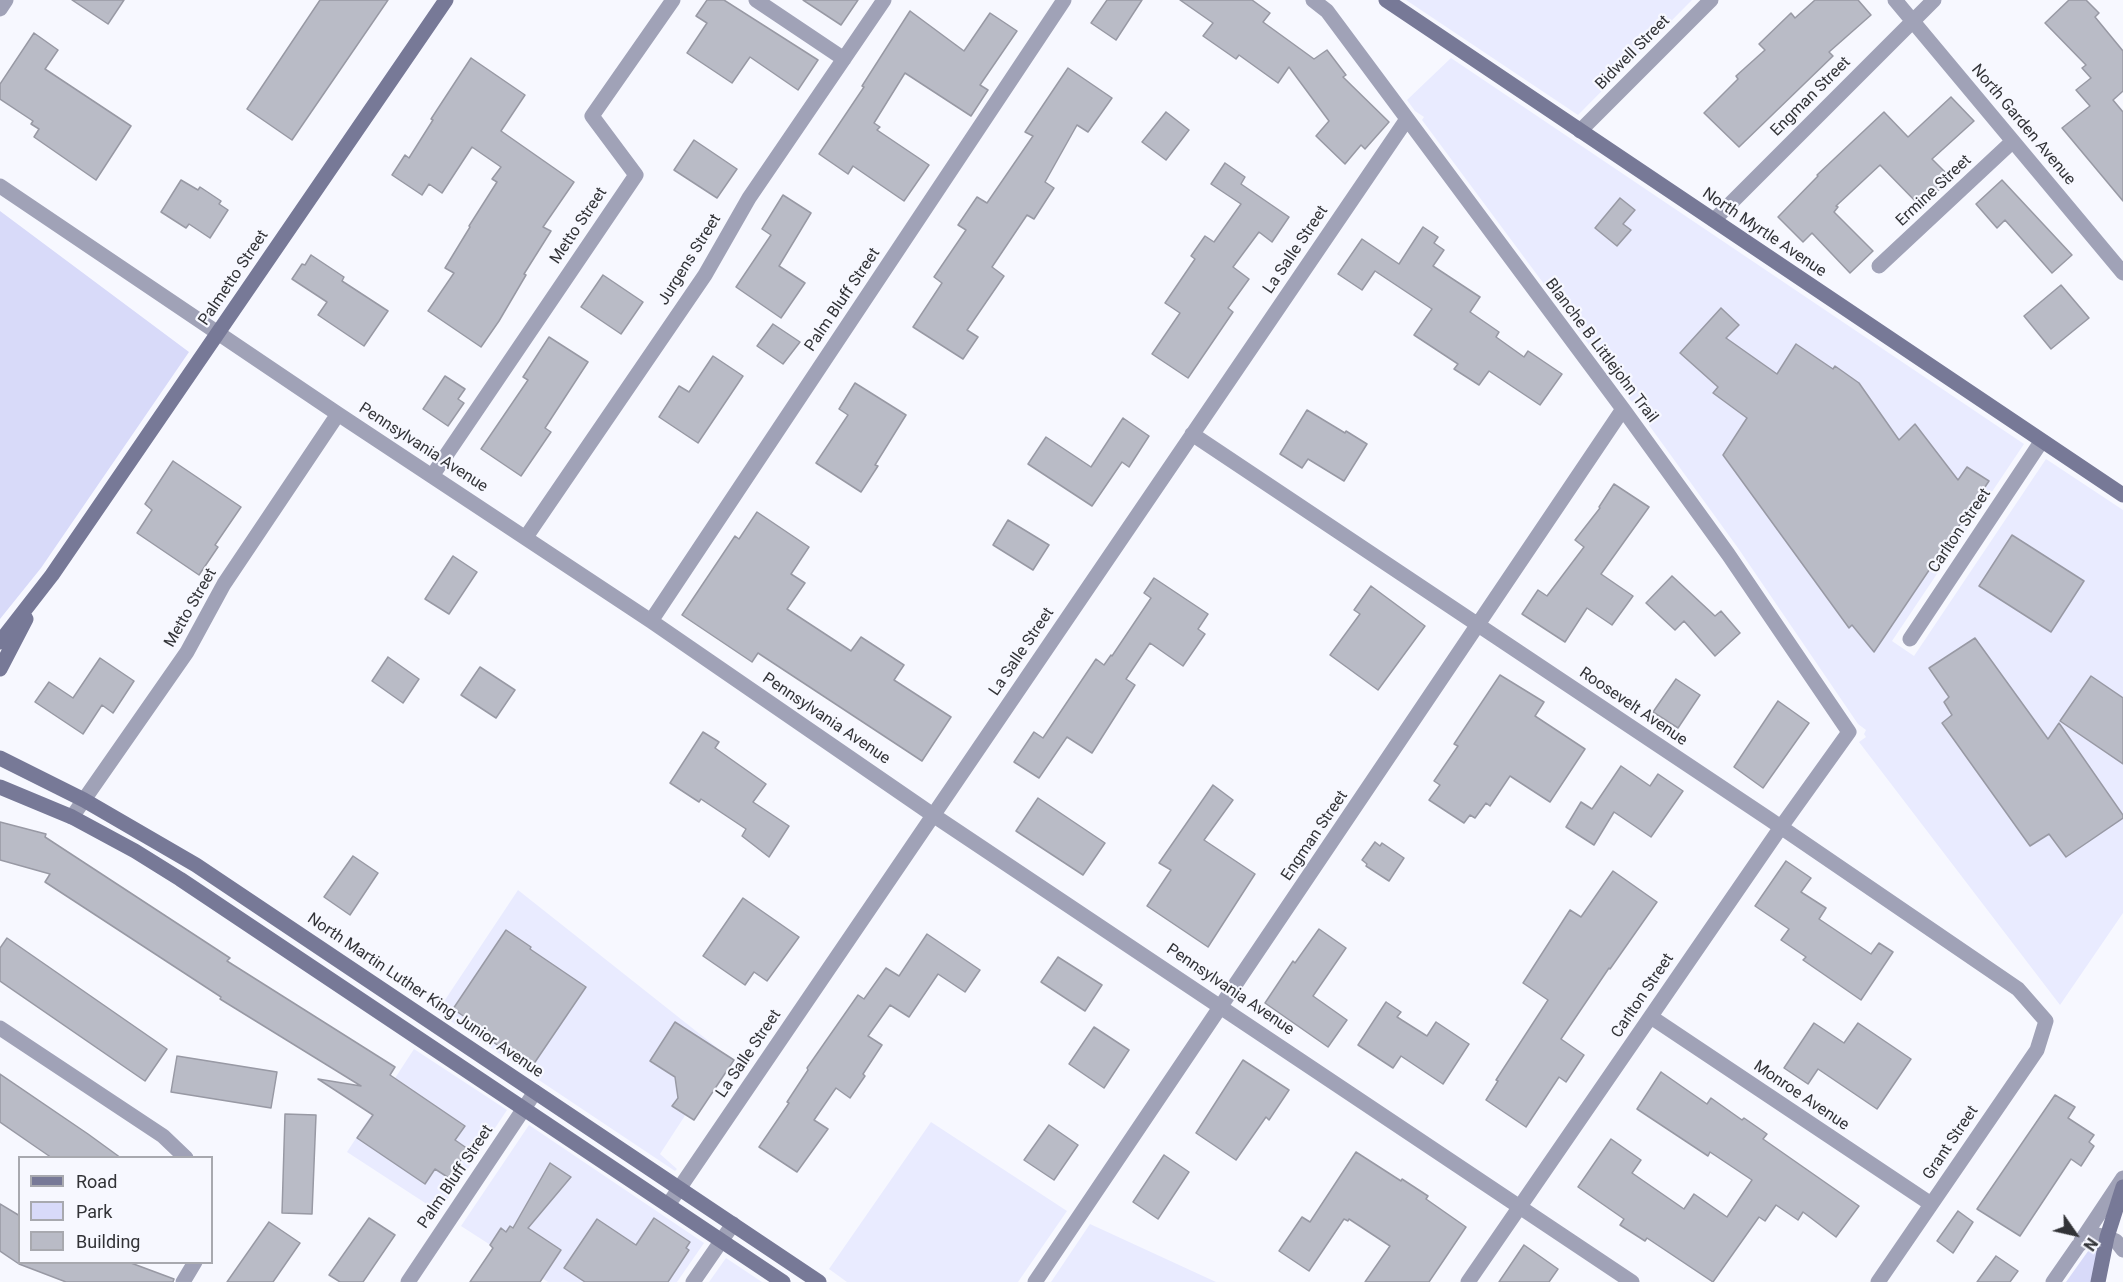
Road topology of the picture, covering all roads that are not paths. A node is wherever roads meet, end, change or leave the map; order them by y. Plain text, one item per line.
1 (6, 0) edge
2 (446, 0) edge
3 (673, 0) edge
4 (756, 0) edge
5 (884, 0) edge
6 (1064, 0) edge
7 (1312, 0) edge
8 (1386, 0) edge
9 (1711, 0) edge
10 (1894, 0) edge
11 (1934, 0) edge
12 (0, 9) edge
13 (1913, 21) junction
14 (844, 59) junction
15 (1407, 119) junction
16 (1580, 131) junction
17 (2013, 141) junction
18 (0, 186) edge
19 (1714, 220) junction
20 (1879, 266) dead end
21 (2123, 273) edge
22 (218, 333) junction
23 (1623, 410) junction
24 (338, 414) junction
25 (1192, 434) junction
26 (2041, 442) junction
27 (432, 476) junction
28 (2123, 495) edge
29 (526, 537) junction
30 (52, 575) junction
31 (651, 621) junction
32 (1479, 626) junction
33 (1910, 639) dead end
34 (0, 642) edge
35 (0, 669) edge
36 (1849, 732) joint
37 (0, 758) edge
38 (0, 787) edge
39 (84, 800) junction
40 (933, 815) junction
41 (72, 817) junction
42 (1781, 827) junction
43 (1222, 1006) junction
44 (1651, 1017) junction
45 (2046, 1021) joint
46 (0, 1028) edge
47 (535, 1092) junction
48 (524, 1108) junction
49 (184, 1156) edge
50 (2123, 1178) edge
51 (2123, 1187) edge
52 (680, 1188) junction
53 (1931, 1204) junction
54 (668, 1205) junction
55 (1519, 1207) junction
56 (733, 1224) junction
57 (2107, 1237) junction
58 (721, 1240) junction
59 (2078, 1246) junction
60 (2123, 1250) edge
61 (194, 1264) edge
62 (183, 1282) edge
63 (408, 1282) edge
64 (693, 1282) edge
65 (783, 1282) edge
66 (819, 1282) edge
67 (1035, 1282) edge
68 (1468, 1282) edge
69 (1632, 1282) edge
70 (1878, 1282) edge
71 (2054, 1282) edge
72 (2098, 1282) edge

1 - 12 street
2 - 22 street, Palmetto Street
3 - 27 street, Metto Street
4 - 14 street
5 - 14 street, Jurgens Street
6 - 31 street, Palm Bluff Street
7 - 15 street, Blanche B Littlejohn Trail
8 - 16 street, North Myrtle Avenue
9 - 16 street, Bidwell Street
10 - 13 street, North Garden Avenue
11 - 13 street, Engman Street
13 - 17 street, North Garden Avenue
13 - 19 street, Engman Street
14 - 29 street, Jurgens Street
15 - 23 street, Blanche B Littlejohn Trail
15 - 25 street, La Salle Street
16 - 19 street, North Myrtle Avenue
17 - 20 street, Ermine Street
17 - 21 street, North Garden Avenue
18 - 22 street, Pennsylvania Avenue
19 - 26 street, North Myrtle Avenue
22 - 24 street, Pennsylvania Avenue
22 - 30 street, Palmetto Street
23 - 32 street, Engman Street
23 - 36 street, Blanche B Littlejohn Trail
24 - 27 street, Pennsylvania Avenue
24 - 39 street, Metto Street
25 - 32 street, Roosevelt Avenue
25 - 40 street, La Salle Street
26 - 28 street, North Myrtle Avenue
26 - 33 street, Carlton Street
27 - 29 street, Pennsylvania Avenue
29 - 31 street, Pennsylvania Avenue
30 - 34 street, Palmetto Street
30 - 35 street, Palmetto Street
31 - 40 street, Pennsylvania Avenue
32 - 42 street, Roosevelt Avenue
32 - 43 street, Engman Street
36 - 42 street, Carlton Street
37 - 39 street, North Martin Luther King Junior Avenue
38 - 41 street
39 - 41 street, Metto Street
39 - 47 street, North Martin Luther King Junior Avenue
40 - 43 street, Pennsylvania Avenue
40 - 52 street, La Salle Street
41 - 48 street
42 - 44 street, Carlton Street
42 - 45 street, Roosevelt Avenue
43 - 55 street, Pennsylvania Avenue
43 - 67 street, Engman Street
44 - 53 street, Monroe Avenue
44 - 55 street, Carlton Street
45 - 53 street, Grant Street
46 - 49 street
47 - 48 street, Palm Bluff Street
47 - 52 street, North Martin Luther King Junior Avenue
48 - 54 street
48 - 63 street, Palm Bluff Street
50 - 59 street
51 - 57 street
52 - 54 street, La Salle Street
52 - 56 street, North Martin Luther King Junior Avenue
53 - 70 street, Grant Street
54 - 58 street
55 - 68 street, Carlton Street
55 - 69 street, Pennsylvania Avenue
56 - 58 street
56 - 66 street, North Martin Luther King Junior Avenue
57 - 59 street
57 - 60 street
57 - 72 street
58 - 64 street
58 - 65 street
59 - 71 street
61 - 62 street

